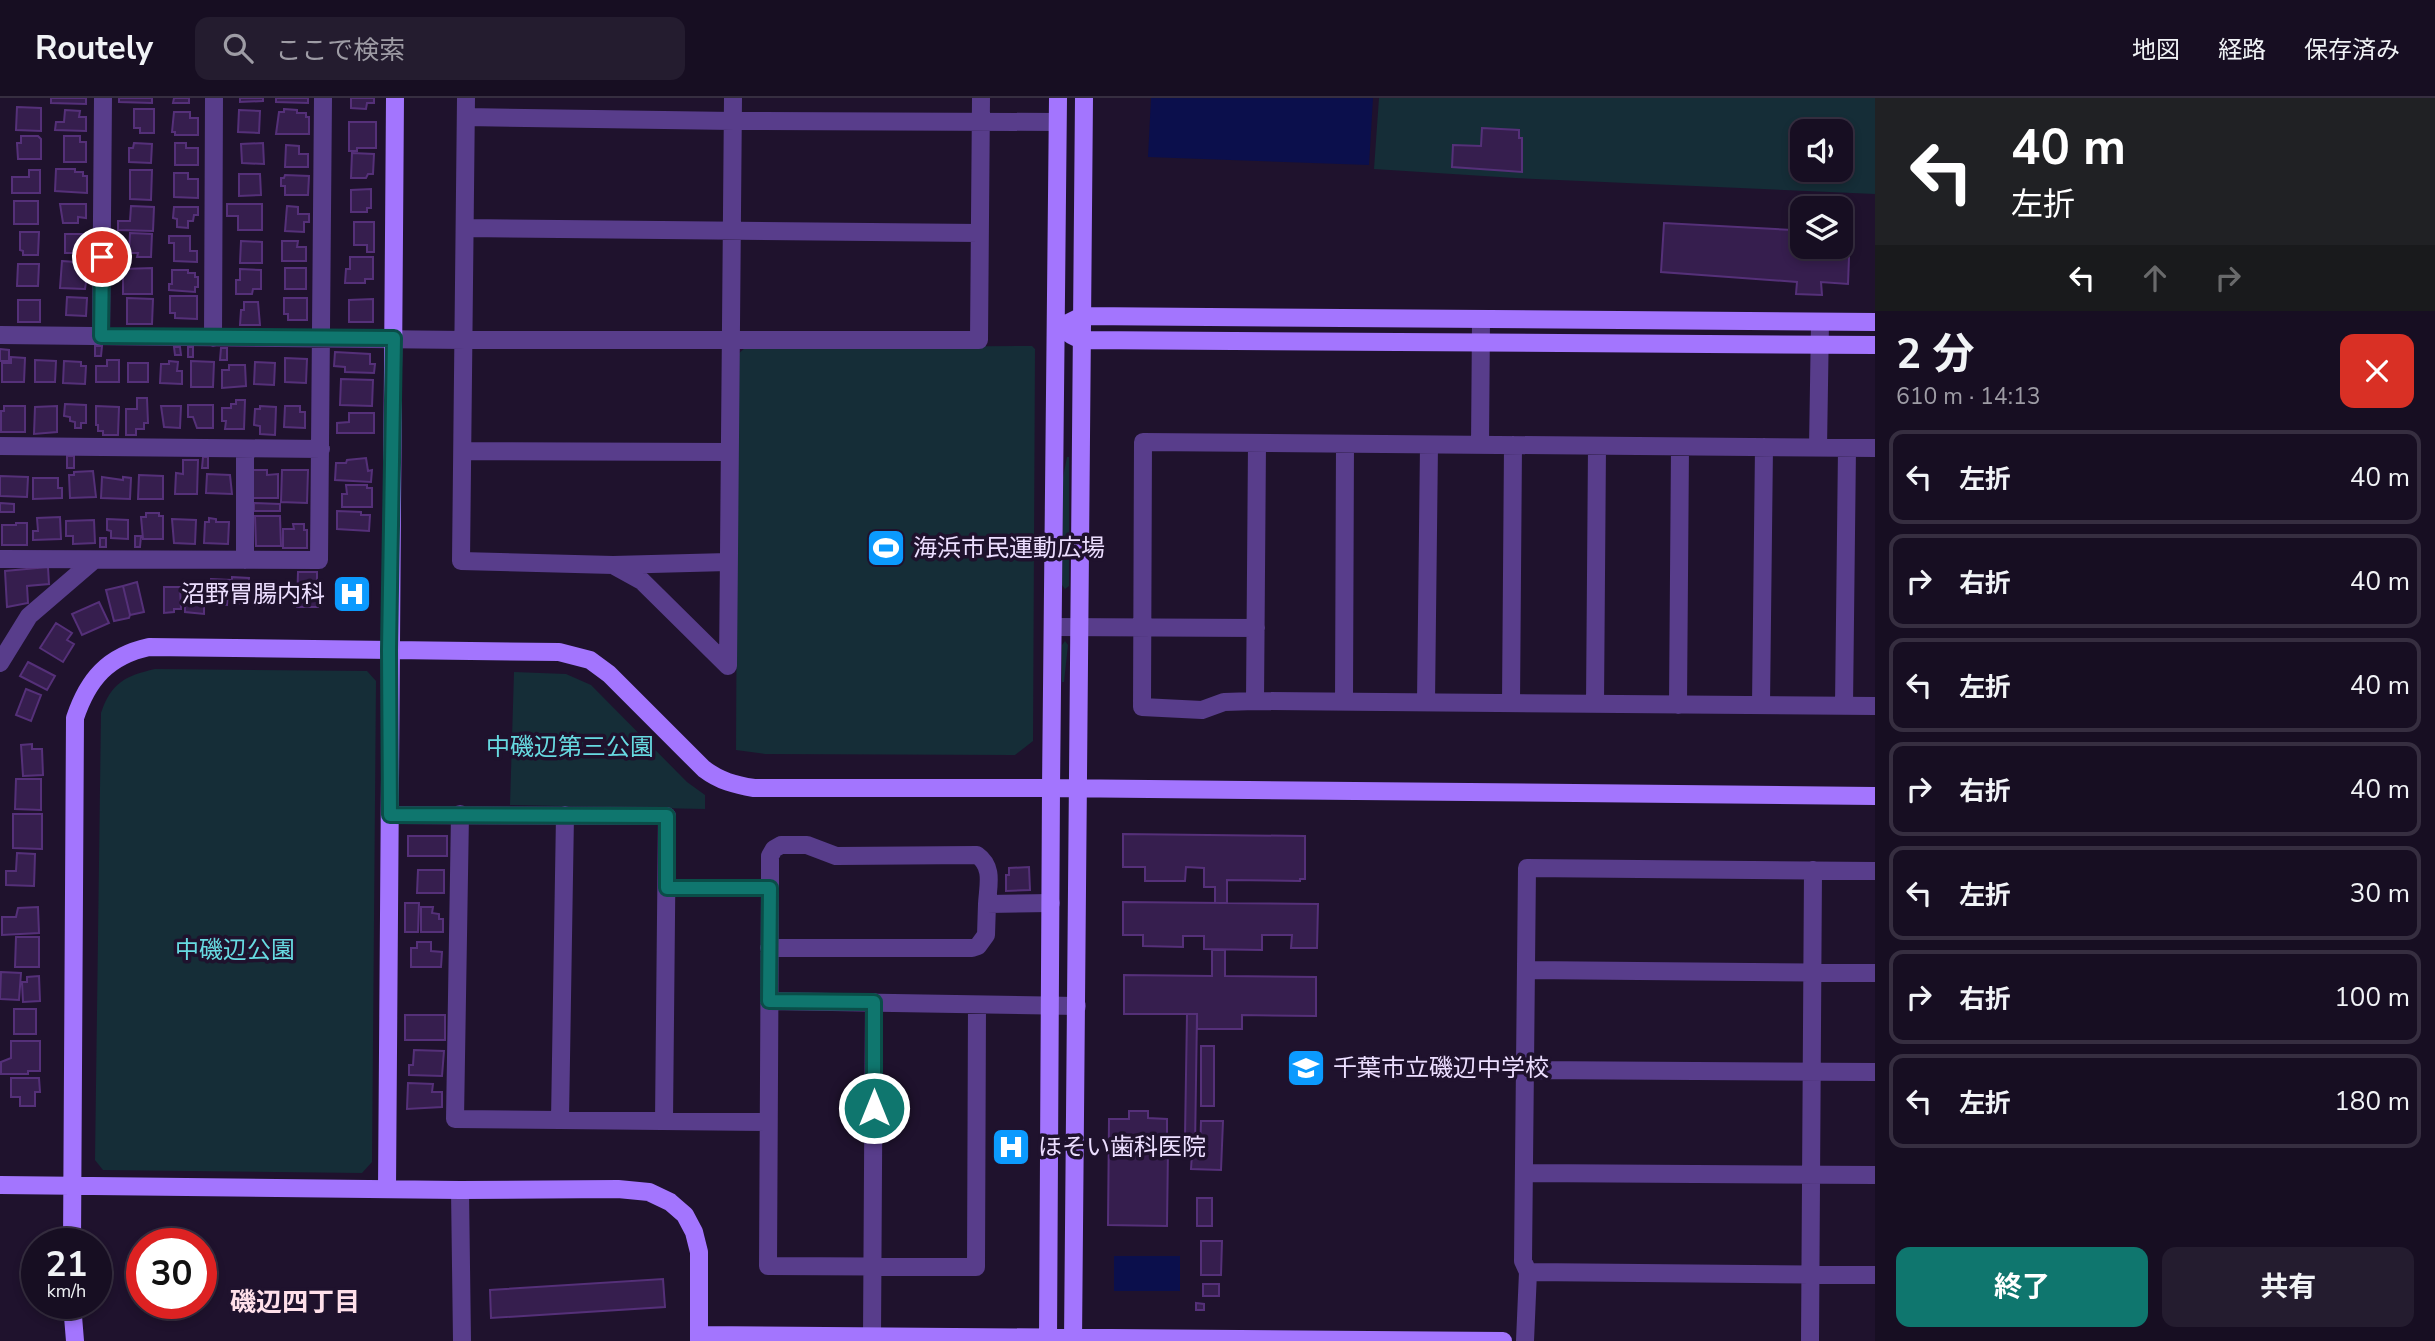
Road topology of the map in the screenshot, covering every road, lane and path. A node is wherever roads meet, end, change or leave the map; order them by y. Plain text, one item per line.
1 (103, 98) edge
2 (214, 98) edge
3 (323, 98) edge
4 (395, 98) edge
5 (466, 98) edge
6 (733, 98) edge
7 (981, 98) edge
8 (1058, 98) edge
9 (1084, 98) edge
10 (466, 117) junction
11 (733, 121) junction
12 (981, 122) junction
13 (1058, 122) junction
14 (465, 228) junction
15 (732, 231) junction
16 (979, 233) junction
17 (1082, 316) junction
18 (1481, 320) junction
19 (1820, 322) junction
20 (1875, 322) edge
21 (1056, 328) junction
22 (0, 335) edge
23 (101, 336) junction
24 (321, 337) junction
25 (213, 338) junction
26 (394, 338) junction
27 (464, 340) junction
28 (730, 340) junction
29 (1082, 340) junction
30 (1481, 343) junction
31 (1819, 345) junction
32 (1875, 345) edge
33 (1257, 443) junction
34 (1345, 444) junction
35 (1429, 445) junction
36 (1480, 445) junction
37 (1513, 445) junction
38 (0, 446) edge
39 (1597, 446) junction
40 (1680, 447) junction
41 (1764, 447) junction
42 (1818, 448) junction
43 (1847, 448) junction
44 (1875, 448) edge
45 (245, 449) junction
46 (321, 449) junction
47 (463, 451) junction
48 (729, 452) junction
49 (0, 559) edge
50 (245, 560) junction
51 (93, 561) junction
52 (728, 562) junction
53 (613, 565) junction
54 (1054, 627) junction
55 (1080, 627) junction
56 (1142, 628) junction
57 (1255, 628) junction
58 (389, 650) junction
59 (0, 663) edge
60 (1255, 701) junction
61 (1344, 702) junction
62 (1426, 702) junction
63 (1511, 702) junction
64 (1595, 704) junction
65 (1678, 705) junction
66 (1761, 705) junction
67 (1844, 706) junction
68 (1875, 706) edge
69 (1051, 788) junction
70 (1077, 788) junction
71 (1875, 796) edge
72 (460, 814) junction
73 (390, 815) junction
74 (565, 815) junction
75 (1813, 870) junction
76 (1875, 871) edge
77 (667, 888) junction
78 (770, 888) junction
79 (1051, 903) junction
80 (987, 904) junction
81 (769, 948) junction
82 (1526, 971) junction
83 (1812, 973) junction
84 (1875, 973) edge
85 (769, 1001) junction
86 (874, 1002) junction
87 (977, 1006) junction
88 (1051, 1006) junction
89 (1077, 1006) junction
90 (1526, 1070) junction
91 (1812, 1072) junction
92 (1875, 1072) edge
93 (560, 1120) junction
94 (664, 1121) junction
95 (768, 1122) junction
96 (1525, 1173) junction
97 (1811, 1175) junction
98 (1875, 1175) edge
99 (0, 1185) edge
100 (72, 1185) junction
101 (387, 1188) junction
102 (460, 1190) junction
103 (72, 1228) edge
104 (873, 1266) junction
105 (1528, 1272) junction
106 (1811, 1274) junction
107 (1875, 1275) edge
108 (73, 1319) edge
109 (872, 1337) junction
110 (699, 1338) edge
111 (1048, 1339) edge
112 (1073, 1339) edge
113 (1425, 1340) edge
114 (75, 1341) edge
115 (462, 1341) edge
116 (1503, 1341) edge
117 (1525, 1341) edge
118 (1810, 1341) edge

1 - 23 street
2 - 25 street
3 - 24 street
4 - 26 street
5 - 10 street
6 - 11 street
7 - 12 street
8 - 13 street
9 - 17 street
10 - 11 street
10 - 14 street
11 - 12 street
11 - 15 street
12 - 13 street
12 - 16 street
13 - 21 street
14 - 15 street
14 - 27 street
15 - 16 street
15 - 28 street
16 - 28 street
17 - 18 street
17 - 21 street
17 - 29 street
18 - 19 street
18 - 30 street
19 - 20 street
19 - 31 street
21 - 29 street
21 - 54 street
22 - 23 street
23 - 25 street
24 - 25 street
24 - 26 street
24 - 46 street
26 - 27 street
26 - 58 street
27 - 28 street
27 - 47 street
28 - 48 street
29 - 30 street
29 - 55 street
30 - 31 street
30 - 36 street
31 - 32 street
31 - 42 street
33 - 34 street
33 - 56 street
33 - 57 street
34 - 35 street
34 - 61 street
35 - 36 street
35 - 62 street
36 - 37 street
37 - 39 street
37 - 63 street
38 - 45 street
39 - 40 street
39 - 64 street
40 - 41 street
40 - 65 street
41 - 42 street
41 - 66 street
42 - 43 street
43 - 44 street
43 - 67 street
45 - 46 street
45 - 50 street
46 - 50 street
47 - 48 street
47 - 53 street
48 - 52 street
49 - 51 street
50 - 51 street
51 - 59 street
52 - 53 street
52 - 53 street
54 - 55 street
54 - 69 street
55 - 56 street
55 - 70 street
56 - 57 street
56 - 60 street
57 - 60 street
58 - 69 street
58 - 73 street
58 - 100 street
60 - 61 street
61 - 62 street
62 - 63 street
63 - 64 street
64 - 65 street
65 - 66 street
66 - 67 street
67 - 68 street
69 - 70 street
69 - 79 street
70 - 71 street
70 - 89 street
72 - 73 street
72 - 74 street
72 - 93 street
73 - 101 street
74 - 77 street
74 - 93 street
75 - 76 street
75 - 82 street
75 - 83 street
77 - 78 street
77 - 94 street
78 - 80 street
78 - 81 street
79 - 80 street
79 - 88 street
80 - 81 street
81 - 85 street
82 - 83 street
82 - 90 street
83 - 84 street
83 - 91 street
85 - 86 street
85 - 95 street
86 - 87 street
86 - 104 street
87 - 88 street
87 - 104 street
88 - 89 street
88 - 111 street
89 - 112 street
90 - 91 street
90 - 96 street
91 - 92 street
91 - 97 street
93 - 94 street
94 - 95 street
95 - 104 street
96 - 97 street
96 - 105 street
97 - 98 street
97 - 106 street
99 - 100 street
100 - 101 street
100 - 103 street
101 - 102 street
102 - 110 street
102 - 115 street
104 - 109 street
105 - 106 street
105 - 117 street
106 - 107 street
106 - 118 street
108 - 114 street
109 - 110 street
109 - 111 street
111 - 112 street
112 - 113 street
113 - 116 street

